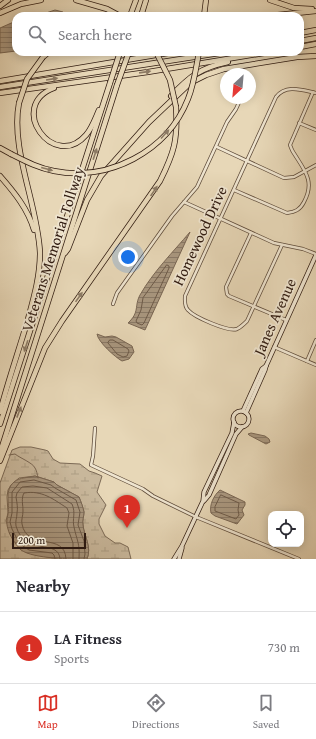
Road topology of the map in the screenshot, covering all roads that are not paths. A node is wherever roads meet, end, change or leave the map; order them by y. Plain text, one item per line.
1 (8, 0) edge
2 (41, 0) edge
3 (76, 0) edge
4 (136, 0) edge
5 (146, 0) edge
6 (206, 0) edge
7 (270, 0) edge
8 (0, 6) edge
9 (316, 10) edge
10 (113, 12) edge
11 (132, 12) edge
12 (142, 12) edge
13 (205, 12) edge
14 (300, 12) edge
15 (0, 13) edge
16 (316, 30) edge
17 (304, 32) edge
18 (316, 38) edge
19 (304, 40) edge
20 (316, 44) edge
21 (304, 46) edge
22 (44, 56) edge
23 (119, 56) edge
24 (128, 56) edge
25 (150, 56) edge
26 (158, 56) edge
27 (198, 56) edge
28 (200, 56) edge
29 (247, 56) edge
30 (249, 56) edge
31 (316, 56) edge
32 (93, 80) junction
33 (0, 81) edge
34 (109, 85) junction
35 (0, 87) edge
36 (314, 92) edge
37 (0, 93) edge
38 (238, 104) edge
39 (149, 122) junction
40 (299, 123) junction
41 (316, 130) edge
42 (216, 147) junction
43 (0, 148) edge
44 (246, 161) junction
45 (316, 165) edge
46 (305, 171) junction
47 (0, 176) edge
48 (234, 190) junction
49 (184, 202) junction
50 (220, 219) junction
51 (251, 233) junction
52 (282, 245) junction
53 (40, 251) junction
54 (316, 255) edge
55 (62, 258) junction
56 (113, 304) dead end
57 (254, 306) junction
58 (286, 320) junction
59 (316, 340) edge
60 (274, 347) junction
61 (307, 361) junction
62 (316, 365) edge
63 (0, 412) edge
64 (244, 412) junction
65 (234, 422) junction
66 (0, 424) edge
67 (242, 427) junction
68 (95, 428) dead end
69 (0, 452) edge
70 (0, 461) edge
71 (203, 501) junction
72 (196, 517) junction
73 (182, 546) junction
74 (174, 559) edge
75 (179, 559) edge
76 (299, 559) edge

1 - 8 highway
2 - 15 highway
3 - 10 highway
4 - 11 highway
5 - 12 highway
6 - 13 highway
7 - 9 highway
9 - 14 highway
16 - 17 highway
18 - 19 highway
20 - 21 highway
22 - 53 highway, bridge
23 - 34 highway, Veterans Memorial Tollway, bridge
55 -> 24 highway, Veterans Memorial Tollway, bridge
25 - 33 highway
70 -> 26 highway, bridge
43 -> 27 highway, bridge
35 -> 28 highway
32 -> 29 highway
30 - 39 highway
31 - 39 highway
32 - 34 highway
32 - 37 highway
34 -> 66 highway, Veterans Memorial Tollway
36 - 40 street
36 - 44 street, Homewood Drive
38 - 42 street
39 - 55 highway
40 - 41 street
40 - 46 street
42 - 44 street
42 - 49 street
44 - 46 street
44 - 48 street, Homewood Drive
45 - 46 street
46 - 48 street
47 - 53 highway
48 - 50 street, Homewood Drive
49 - 50 street
49 - 56 street
50 - 51 street
50 - 57 street, Homewood Drive
51 - 52 street
51 - 57 street
52 - 54 street
52 - 57 street, Homewood Drive
53 - 63 highway
54 - 58 street, Janes Avenue
55 - 69 highway, Veterans Memorial Tollway
57 - 58 street
58 - 60 street, Janes Avenue
59 - 61 street
60 - 61 street
60 - 64 street, Janes Avenue
61 - 62 street
64 - 65 street, Janes Avenue
64 - 67 street, Janes Avenue
65 - 67 street
65 - 71 street, Janes Avenue
67 - 71 street, Janes Avenue
68 - 72 street
71 - 72 street, Janes Avenue
72 - 73 street, Janes Avenue
72 - 76 street
73 - 74 street, Janes Avenue
73 - 75 street, Janes Avenue

